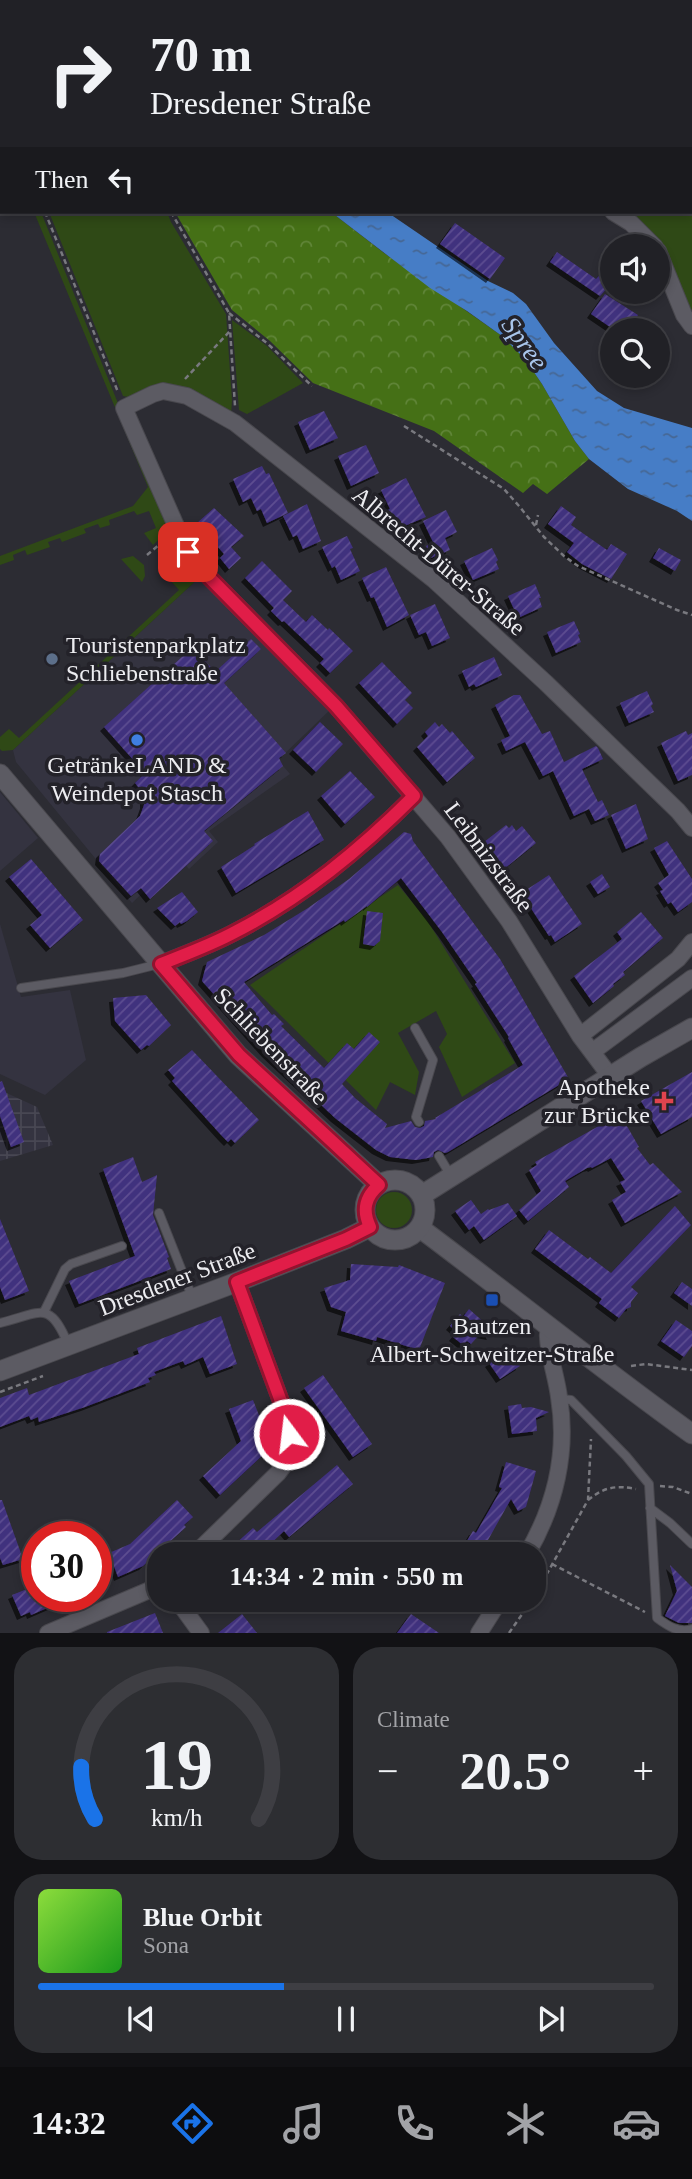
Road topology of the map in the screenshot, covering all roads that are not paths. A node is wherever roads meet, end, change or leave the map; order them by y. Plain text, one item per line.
1 (616, 214) edge
2 (642, 234) edge
3 (670, 280) edge
4 (692, 326) edge
5 (124, 408) joint
6 (0, 774) edge
7 (414, 796) junction
8 (692, 828) edge
9 (692, 942) edge
10 (161, 964) junction
11 (692, 978) edge
12 (21, 988) dead end
13 (415, 1028) dead end
14 (692, 1028) edge
15 (580, 1036) junction
16 (592, 1052) junction
17 (610, 1076) junction
18 (419, 1122) dead end
19 (439, 1156) dead end
20 (451, 1176) junction
21 (379, 1185) junction
22 (422, 1195) junction
23 (159, 1213) dead end
24 (370, 1227) junction
25 (420, 1228) junction
26 (122, 1246) dead end
27 (237, 1282) junction
28 (193, 1299) junction
29 (44, 1312) junction
30 (0, 1323) edge
31 (552, 1328) junction
32 (69, 1347) junction
33 (0, 1371) edge
34 (560, 1399) junction
35 (692, 1434) edge
36 (650, 1508) junction
37 (207, 1542) edge
38 (534, 1542) edge
39 (692, 1544) edge
40 (147, 1591) edge
41 (186, 1612) edge
42 (492, 1612) edge
43 (692, 1629) edge
44 (48, 1633) edge
45 (201, 1633) edge
46 (479, 1633) edge

1 - 2 street
3 - 4 street
5 - 7 street, Leibnizstraße
5 - 8 street, Albrecht-Dürer-Straße
6 - 10 main road, Schliebenstraße
7 - 10 street
7 - 15 street, Leibnizstraße
9 - 15 street
10 - 12 lane
10 - 21 main road, Schliebenstraße
11 - 16 street
13 - 18 lane
14 - 17 main road
15 - 16 street, Leibnizstraße
16 - 17 street, Leibnizstraße
17 - 20 main road
19 - 20 lane
20 - 22 main road
21 - 22 main road
21 - 24 main road
22 - 25 main road
23 - 28 lane
24 - 25 main road
24 - 27 main road, Dresdener Straße
25 - 31 main road
26 - 29 lane
27 - 28 main road, Dresdener Straße
27 - 37 street
28 - 32 main road, Dresdener Straße
29 - 30 lane
29 - 32 lane
31 - 34 street
31 - 35 main road
32 - 33 main road, Dresdener Straße
34 - 36 lane
34 - 38 street
36 - 39 lane
36 - 43 lane
40 - 44 street
41 - 45 street
42 - 46 street

